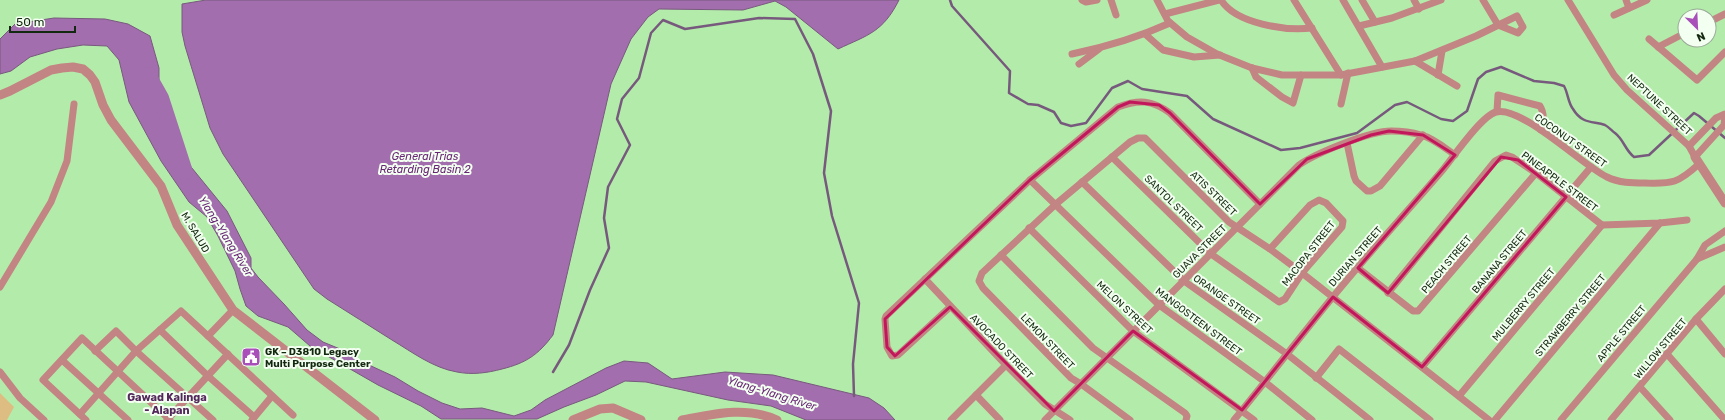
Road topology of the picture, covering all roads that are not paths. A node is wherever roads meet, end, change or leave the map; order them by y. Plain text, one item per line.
1 (1082, 0) edge
2 (1097, 0) edge
3 (1111, 0) edge
4 (1157, 0) edge
5 (1220, 0) edge
6 (1294, 0) edge
7 (1343, 0) edge
8 (1362, 0) edge
9 (1414, 0) edge
10 (1441, 0) edge
11 (1483, 0) edge
12 (1568, 0) edge
13 (1626, 0) edge
14 (1647, 0) edge
15 (1431, 2) edge
16 (1629, 8) junction
17 (1419, 9) junction
18 (1164, 14) junction
19 (1116, 15) dead end
20 (1614, 15) dead end
21 (1375, 22) junction
22 (1170, 23) junction
23 (1359, 26) junction
24 (1312, 28) junction
25 (1145, 34) junction
26 (1677, 37) edge
27 (1649, 39) dead end
28 (1102, 47) junction
29 (1658, 47) junction
30 (1442, 51) junction
31 (1725, 52) edge
32 (1072, 54) dead end
33 (1220, 55) junction
34 (1415, 61) junction
35 (1079, 64) dead end
36 (1382, 67) junction
37 (1252, 68) junction
38 (1344, 74) junction
39 (1301, 75) junction
40 (1438, 75) junction
41 (1457, 86) dead end
42 (0, 94) edge
43 (74, 104) dead end
44 (1341, 104) dead end
45 (1497, 111) junction
46 (1725, 115) edge
47 (1541, 130) junction
48 (1423, 135) junction
49 (1347, 143) junction
50 (1689, 146) junction
51 (1455, 155) junction
52 (1112, 157) junction
53 (1697, 161) junction
54 (1591, 167) junction
55 (1536, 173) junction
56 (1030, 180) junction
57 (1082, 182) junction
58 (1566, 197) junction
59 (1725, 203) edge
60 (1056, 204) junction
61 (1260, 204) junction
62 (1687, 220) dead end
63 (1660, 223) junction
64 (1602, 225) junction
65 (1238, 227) junction
66 (1029, 228) junction
67 (1725, 232) edge
68 (1725, 247) edge
69 (1270, 249) junction
70 (1211, 254) junction
71 (1001, 255) junction
72 (1697, 259) junction
73 (1358, 268) junction
74 (1302, 273) junction
75 (925, 279) junction
76 (978, 280) joint
77 (1184, 281) junction
78 (0, 287) edge
79 (1725, 289) edge
80 (1388, 292) junction
81 (1333, 296) junction
82 (1282, 301) joint
83 (1159, 305) junction
84 (950, 307) junction
85 (233, 310) junction
86 (1696, 319) junction
87 (160, 330) junction
88 (1134, 331) junction
89 (208, 336) junction
90 (95, 351) junction
91 (136, 351) junction
92 (228, 354) junction
93 (1287, 354) junction
94 (1667, 354) junction
95 (1725, 354) edge
96 (1107, 357) junction
97 (62, 360) junction
98 (1006, 365) junction
99 (1422, 367) junction
100 (0, 372) edge
101 (118, 372) junction
102 (208, 376) junction
103 (1316, 378) junction
104 (1264, 382) junction
105 (1081, 384) junction
106 (1640, 387) junction
107 (98, 393) junction
108 (272, 396) junction
109 (976, 396) junction
110 (1459, 396) junction
111 (188, 397) junction
112 (1242, 410) junction
113 (1054, 411) junction
114 (80, 414) junction
115 (293, 415) dead end
116 (253, 418) edge
117 (44, 420) edge
118 (86, 420) edge
119 (128, 420) edge
120 (169, 420) edge
121 (213, 420) edge
122 (375, 420) edge
123 (573, 420) edge
124 (641, 420) edge
125 (682, 420) edge
126 (777, 420) edge
127 (951, 420) edge
128 (1000, 420) edge
129 (1044, 420) edge
130 (1070, 420) edge
131 (1130, 420) edge
132 (1186, 420) edge
133 (1234, 420) edge
134 (1254, 420) edge
135 (1312, 420) edge
136 (1370, 420) edge
137 (1430, 420) edge
138 (1490, 420) edge
139 (1495, 420) edge
140 (1561, 420) edge
141 (1612, 420) edge
142 (1670, 420) edge
143 (1725, 420) edge

1 - 2 street
3 - 19 street
4 - 18 street
5 - 18 street
5 - 24 street
6 - 24 street
7 - 23 street
8 - 21 street
9 - 17 street
10 - 15 street
11 - 30 street
12 - 50 street, NEPTUNE STREET
13 - 16 street
14 - 16 street
15 - 17 street
16 - 20 street
17 - 21 street
18 - 22 street
21 - 23 street
22 - 25 street
22 - 33 street
23 - 36 street
24 - 38 street
25 - 28 street
25 - 33 street
26 - 29 street
27 - 29 street
28 - 32 street
28 - 35 street
29 - 31 street
30 - 34 street
30 - 40 street
33 - 37 street
34 - 36 street
34 - 40 street
36 - 38 street
37 - 39 street
37 - 39 street
38 - 39 street
38 - 44 street
40 - 41 street
42 - 85 street, M. SALUD
43 - 78 street
45 - 47 street, COCONUT STREET
45 - 47 street
45 - 51 street, DURIAN STREET
46 - 50 street
46 - 53 street, COCONUT STREET
47 - 54 street, COCONUT STREET
48 - 49 street, GUAVA STREET
48 - 49 street
48 - 51 street, GUAVA STREET
49 - 61 street, GUAVA STREET
50 - 53 street, NEPTUNE STREET
51 - 73 street, DURIAN STREET
52 - 57 street, ATIS STREET
52 - 65 street, ATIS STREET
52 - 70 street, SANTOL STREET
53 - 54 street, COCONUT STREET
53 - 59 street, NEPTUNE STREET
54 - 58 street, BANANA STREET
55 - 58 street, PINEAPPLE STREET
55 - 80 street, PINEAPPLE STREET
55 - 80 street, PEACH STREET
56 - 60 street, MANGOSTEEN STREET
56 - 61 street
56 - 75 street
57 - 60 street, ATIS STREET
57 - 77 street, ORANGE STREET
58 - 64 street, PINEAPPLE STREET
58 - 99 street, BANANA STREET
60 - 66 street, ATIS STREET
60 - 83 street, MANGOSTEEN STREET
61 - 65 street, GUAVA STREET
62 - 63 street, PINEAPPLE STREET
63 - 64 street, PINEAPPLE STREET
63 - 139 street, STRAWBERRY STREET
64 - 110 street, MULBERRY STREET
65 - 69 street, ATIS STREET
65 - 70 street, GUAVA STREET
66 - 71 street, ATIS STREET
66 - 88 street, MELON STREET
67 - 72 street, APPLE STREET
68 - 72 street, APPLE STREET
69 - 74 street, ATIS STREET
69 - 74 street, MACOPA STREET
70 - 77 street, GUAVA STREET
70 - 82 street, SANTOL STREET
71 - 76 street, ATIS STREET
71 - 96 street
72 - 140 street, APPLE STREET
73 - 80 street, PEACH STREET
73 - 81 street, DURIAN STREET
74 - 81 street, ATIS STREET
74 - 82 street, MACOPA STREET
75 - 84 street, AVOCADO STREET
75 - 84 street
76 - 105 street, LEMON STREET
77 - 83 street, GUAVA STREET
77 - 93 street, ORANGE STREET
79 - 86 street, WILLOW STREET
81 - 93 street, DURIAN STREET
81 - 99 street, ATIS STREET
83 - 88 street, GUAVA STREET
83 - 104 street, MANGOSTEEN STREET
84 - 98 street, AVOCADO STREET
85 - 89 street
85 - 122 street, M. SALUD
86 - 94 street, WILLOW STREET
86 - 95 street
87 - 89 street
87 - 91 street
87 - 102 street
88 - 96 street, GUAVA STREET
88 - 112 street, MELON STREET
89 - 92 street
90 - 91 street
90 - 97 street
90 - 101 street
91 - 101 street
91 - 111 street
92 - 102 street
92 - 108 street
93 - 103 street, ORANGE STREET
93 - 104 street, DURIAN STREET
94 - 106 street, WILLOW STREET
94 - 143 street
96 - 105 street, GUAVA STREET
96 - 132 street
97 - 107 street
97 - 114 street
98 - 109 street
98 - 113 street, AVOCADO STREET
99 - 110 street, ATIS STREET
100 - 117 street
101 - 107 street
101 - 120 street
102 - 111 street
102 - 116 street
103 - 136 street, ORANGE STREET
103 - 137 street
104 - 112 street, DURIAN STREET
104 - 135 street, MANGOSTEEN STREET
105 - 113 street, GUAVA STREET
105 - 131 street, LEMON STREET
106 - 141 street, WILLOW STREET
106 - 142 street
107 - 114 street
107 - 119 street
108 - 115 street
108 - 116 street
109 - 127 street
109 - 128 street
110 - 138 street, ATIS STREET
111 - 120 street
111 - 121 street
112 - 133 street, DURIAN STREET
112 - 134 street, MELON STREET
113 - 129 street, GUAVA STREET
113 - 130 street, AVOCADO STREET
114 - 118 street
123 - 124 street
125 - 126 street

